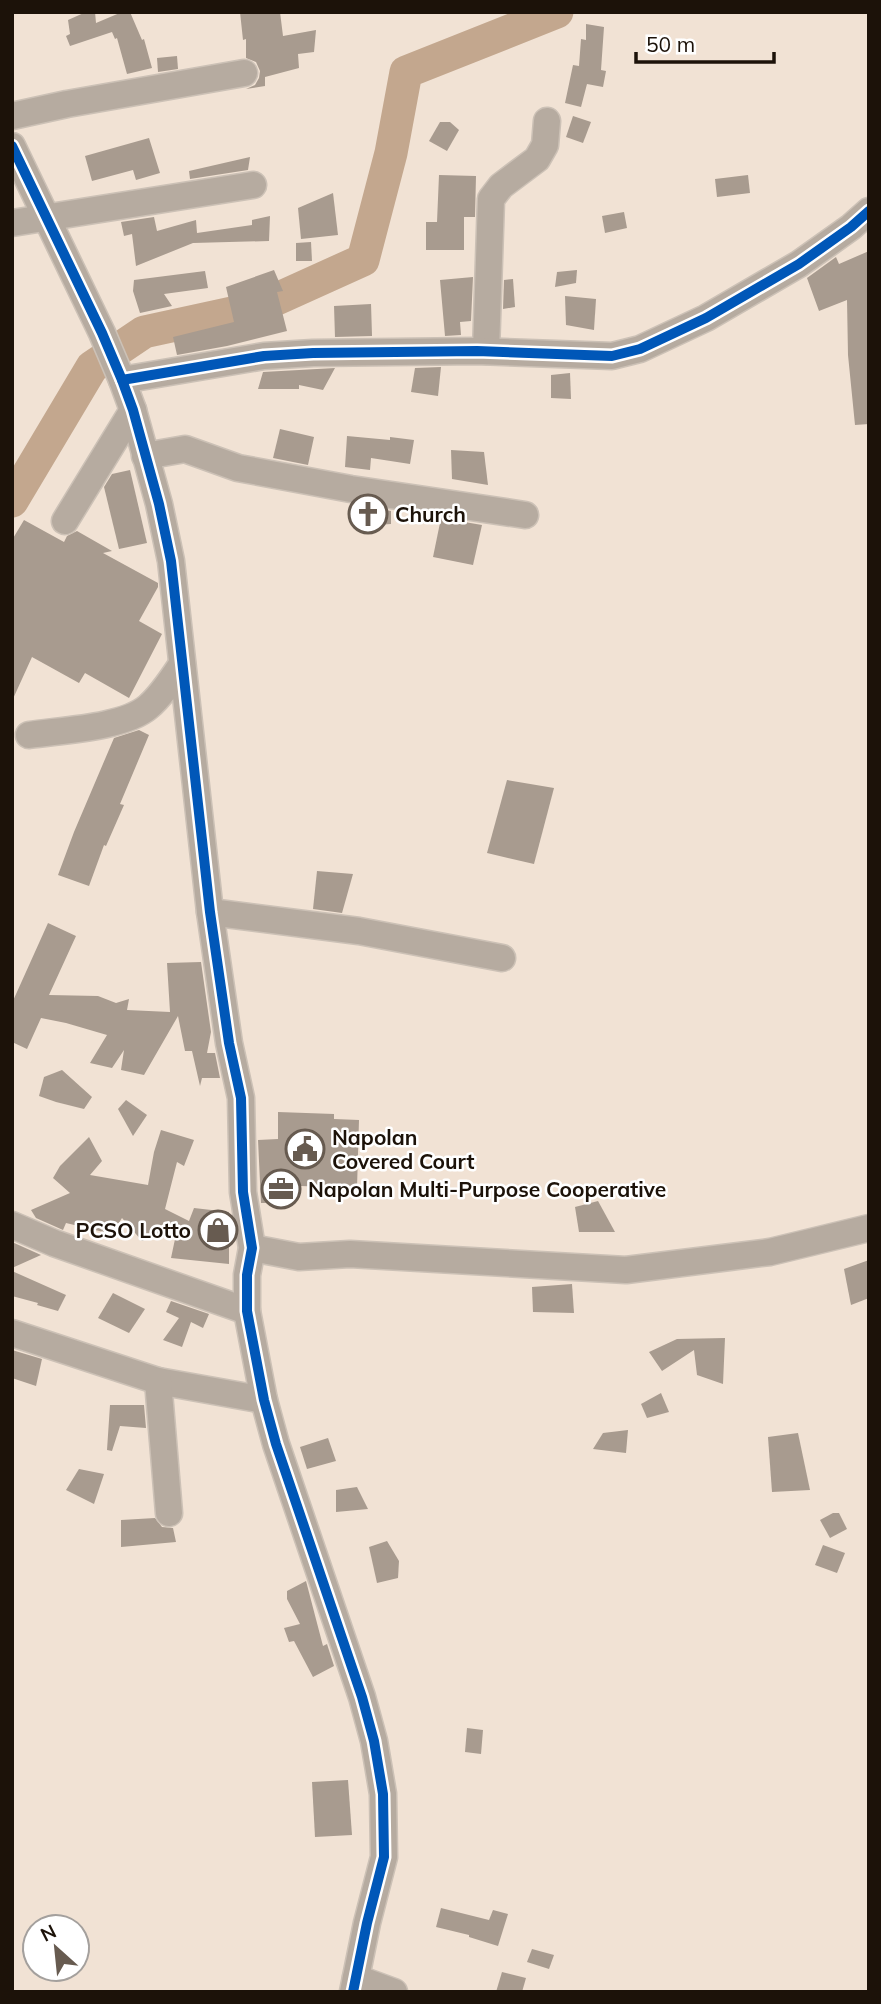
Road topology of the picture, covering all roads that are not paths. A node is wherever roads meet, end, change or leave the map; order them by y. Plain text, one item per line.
1 (244, 72) dead end
2 (12, 116) edge
3 (547, 121) dead end
4 (12, 146) edge
5 (253, 185) dead end
6 (869, 211) edge
7 (46, 218) junction
8 (12, 223) edge
9 (486, 351) junction
10 (117, 369) junction
11 (133, 410) junction
12 (145, 456) junction
13 (525, 515) dead end
14 (65, 521) dead end
15 (182, 664) junction
16 (29, 735) dead end
17 (210, 912) junction
18 (502, 958) dead end
19 (12, 1225) edge
20 (869, 1228) edge
21 (252, 1248) junction
22 (247, 1311) junction
23 (12, 1333) edge
24 (158, 1381) junction
25 (264, 1400) junction
26 (169, 1513) dead end
27 (355, 1985) edge
28 (394, 1992) edge

1 - 2 street
3 - 9 street
4 - 7 street
5 - 7 street
6 - 9 street
7 - 8 street
7 - 10 street
9 - 10 street
10 - 11 street
11 - 12 street
11 - 14 street
12 - 13 street
12 - 15 street
15 - 16 street
15 - 17 street
17 - 18 street
17 - 21 street
19 - 22 street
20 - 21 street
21 - 22 street
22 - 25 street
23 - 24 street
24 - 25 street
24 - 26 street
25 - 27 street
27 - 28 street

